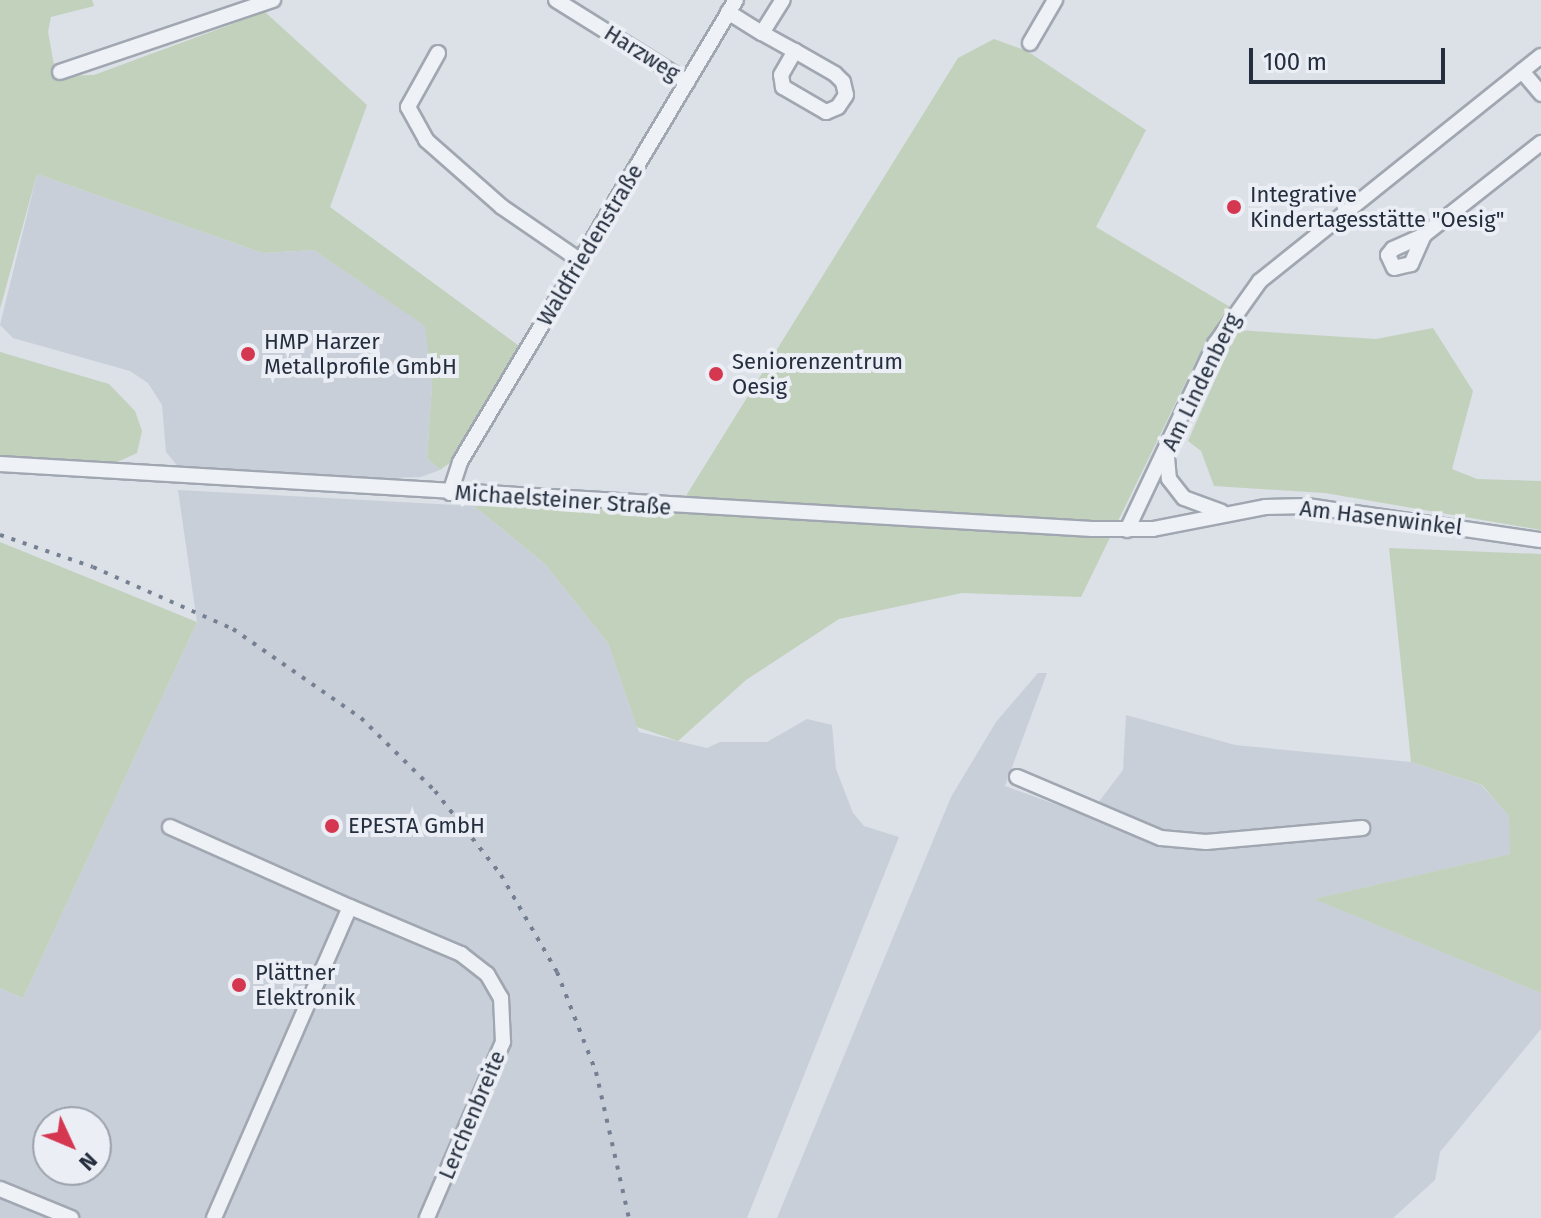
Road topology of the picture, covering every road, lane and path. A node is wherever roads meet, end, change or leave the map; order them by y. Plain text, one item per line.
1 (273, 0) edge
2 (556, 0) edge
3 (783, 0) edge
4 (1055, 0) edge
5 (732, 6) edge
6 (762, 33) junction
7 (1030, 43) dead end
8 (795, 51) junction
9 (438, 53) dead end
10 (1541, 56) edge
11 (1522, 71) junction
12 (60, 72) dead end
13 (687, 82) junction
14 (1541, 94) edge
15 (1541, 143) edge
16 (1424, 235) dead end
17 (581, 261) junction
18 (1168, 450) junction
19 (0, 464) edge
20 (450, 493) junction
21 (1226, 513) junction
22 (1127, 530) junction
23 (1541, 540) edge
24 (1017, 777) dead end
25 (170, 827) dead end
26 (1362, 828) dead end
27 (350, 907) junction
28 (0, 1189) edge
29 (71, 1218) edge
30 (214, 1218) edge
31 (427, 1218) edge

1 - 12 street
2 - 13 street, Harzweg
3 - 6 street
4 - 7 street
5 - 6 street
5 - 13 street, Waldfriedenstraße
6 - 8 street
8 - 8 street
9 - 17 street
10 - 11 street, Am Lindenberg
11 - 14 street
11 - 18 street, Am Lindenberg
13 - 17 street, Waldfriedenstraße
15 - 16 street
17 - 20 street, Waldfriedenstraße
18 - 21 street
18 - 22 street, Am Lindenberg
19 - 20 street, Michaelsteiner Straße
20 - 22 street, Michaelsteiner Straße
21 - 22 street, Am Hasenwinkel
21 - 23 street, Am Hasenwinkel
24 - 26 street
25 - 27 street, Lerchenbreite
27 - 30 street
27 - 31 street, Lerchenbreite
28 - 29 street

